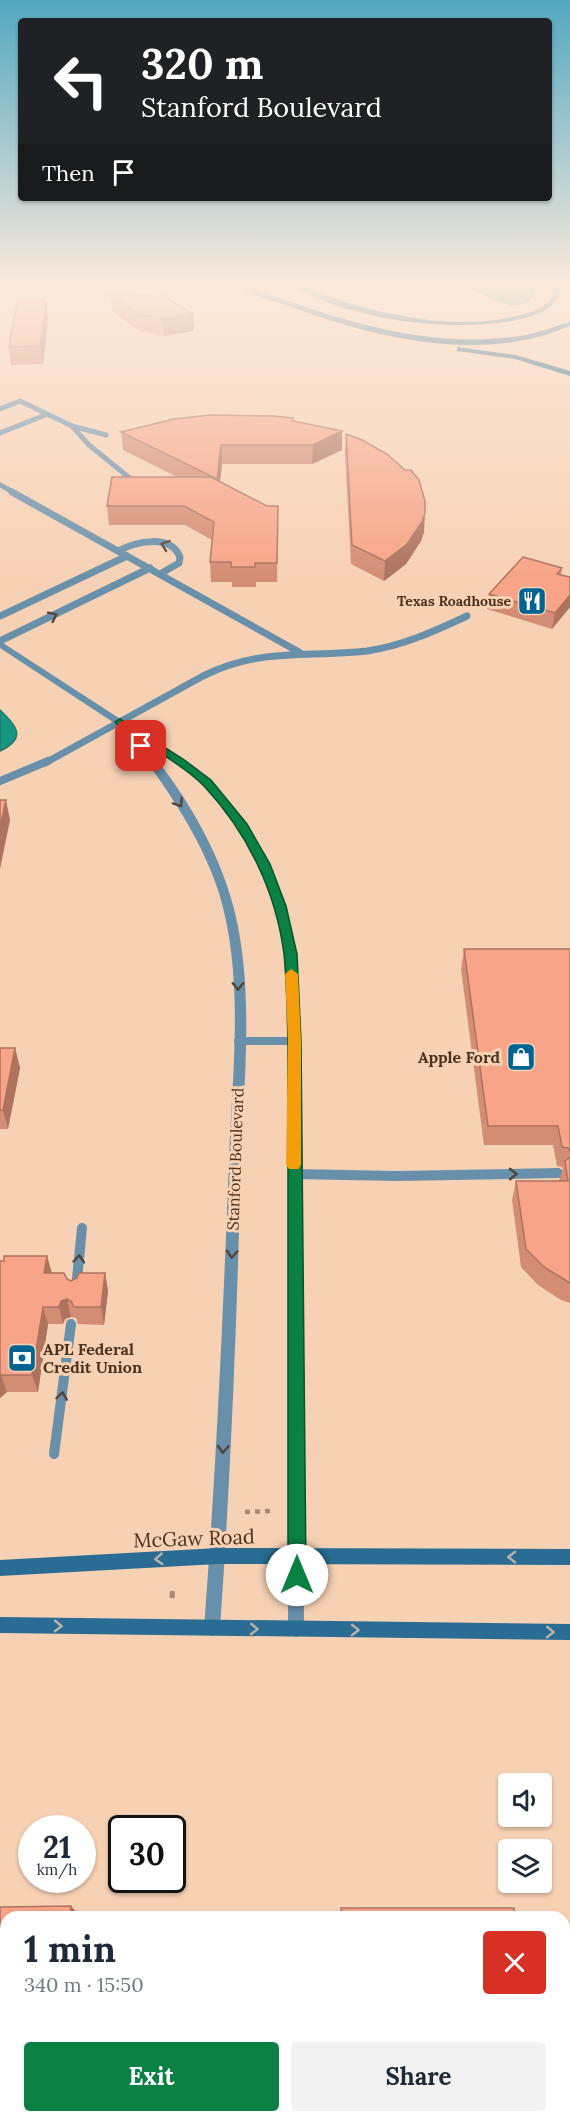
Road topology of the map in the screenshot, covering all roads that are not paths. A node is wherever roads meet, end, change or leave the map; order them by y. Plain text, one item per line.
1 (0, 409) edge
2 (48, 414) junction
3 (72, 426) junction
4 (0, 433) edge
5 (106, 435) dead end
6 (0, 485) edge
7 (139, 486) edge
8 (118, 550) junction
9 (128, 556) junction
10 (150, 568) junction
11 (160, 574) junction
12 (0, 616) edge
13 (467, 616) dead end
14 (0, 642) edge
15 (299, 652) junction
16 (120, 722) junction
17 (0, 781) edge
18 (238, 1041) junction
19 (295, 1041) junction
20 (558, 1173) dead end
21 (294, 1174) junction
22 (82, 1228) dead end
23 (76, 1291) edge
24 (71, 1324) edge
25 (54, 1454) dead end
26 (218, 1556) junction
27 (297, 1557) junction
28 (570, 1557) edge
29 (0, 1568) edge
30 (0, 1625) edge
31 (212, 1628) junction
32 (296, 1629) junction
33 (570, 1632) edge

1 - 2 lane
2 - 3 lane
2 - 4 lane
3 - 5 lane
3 - 7 lane
6 - 8 lane
8 - 9 lane
11 -> 8 lane
9 - 10 lane
9 - 12 lane
10 - 11 lane
14 -> 10 lane
11 - 15 lane
13 - 15 lane
14 - 16 street, Stanford Boulevard
15 - 16 lane
16 - 17 lane
16 -> 18 street, Stanford Boulevard
16 - 19 street, Stanford Boulevard
18 - 19 lane
18 -> 26 street, Stanford Boulevard
19 - 21 street, Stanford Boulevard
21 -> 20 lane
21 - 27 street, Stanford Boulevard
23 -> 22 lane
25 -> 24 lane
26 - 27 street, McGaw Road
26 -> 29 street, McGaw Road
26 - 31 street, Stanford Boulevard
28 -> 27 street, McGaw Road
27 - 32 street, Stanford Boulevard
30 -> 31 street
31 -> 32 street
32 -> 33 street

